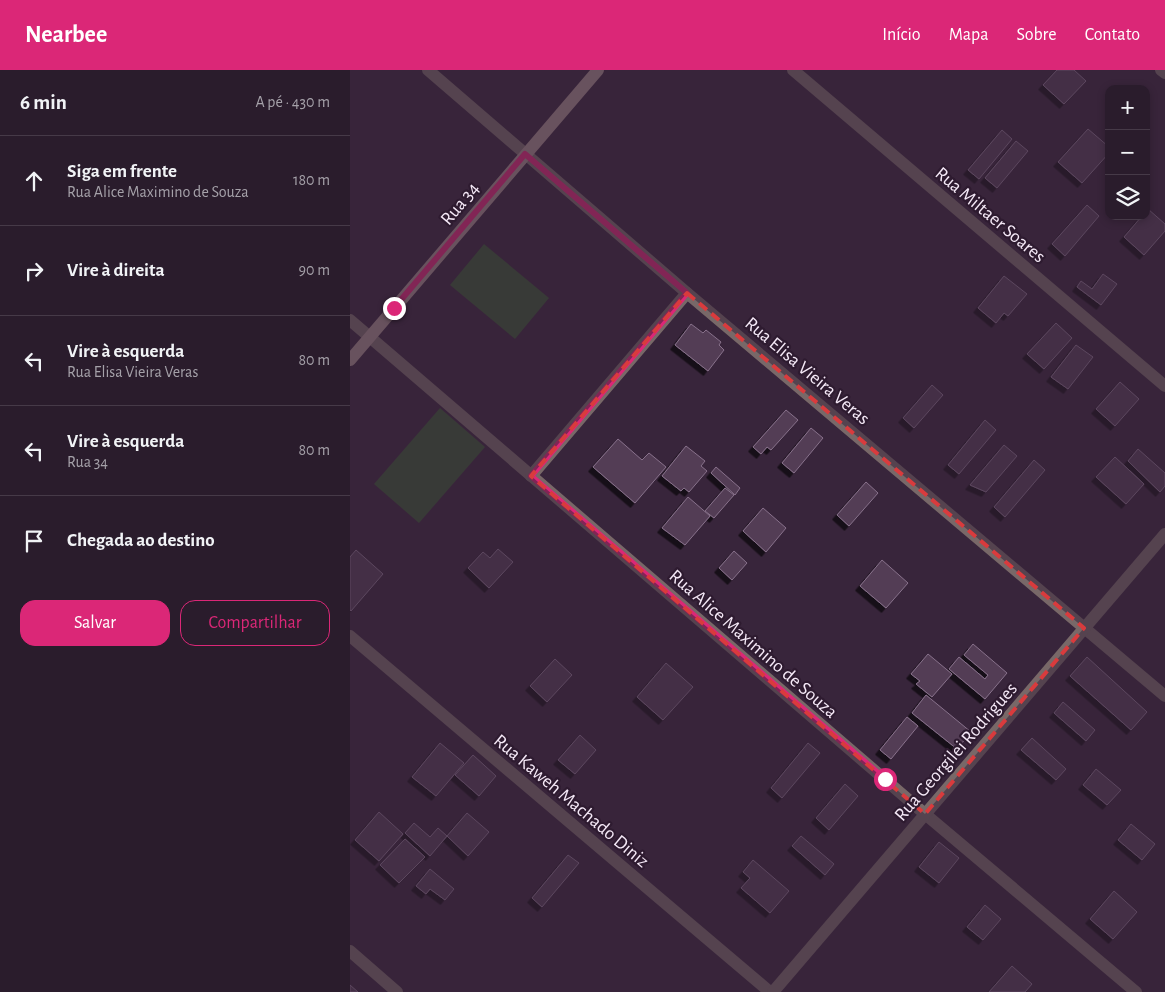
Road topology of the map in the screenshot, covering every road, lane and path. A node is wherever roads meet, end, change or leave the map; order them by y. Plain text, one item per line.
1 (428, 70) edge
2 (598, 70) edge
3 (792, 70) edge
4 (1161, 70) edge
5 (1165, 73) edge
6 (525, 154) junction
7 (687, 293) junction
8 (350, 320) edge
9 (369, 337) junction
10 (350, 360) edge
11 (1165, 386) edge
12 (531, 476) junction
13 (1165, 534) edge
14 (1084, 628) junction
15 (350, 636) edge
16 (1165, 696) edge
17 (925, 814) junction
18 (350, 951) edge
19 (397, 992) edge
20 (772, 992) edge
21 (1136, 992) edge

1 - 6 street, Rua Elisa Vieira Veras
2 - 6 street, Rua 34
3 - 11 street, Rua Miltaer Soares
4 - 5 street
6 - 7 street, Rua Elisa Vieira Veras
6 - 9 street, Rua 34
7 - 12 street
7 - 14 street, Rua Elisa Vieira Veras
8 - 9 street, Rua Alice Maximino de Souza
9 - 10 street, Rua 34
9 - 12 street, Rua Alice Maximino de Souza
12 - 17 street, Rua Alice Maximino de Souza
13 - 14 street, Rua Georgilei Rodrigues
14 - 16 street, Rua Elisa Vieira Veras
14 - 17 street, Rua Georgilei Rodrigues
15 - 20 street, Rua Kaweh Machado Diniz
17 - 20 street, Rua Georgilei Rodrigues
17 - 21 street, Rua Alice Maximino de Souza
18 - 19 street

